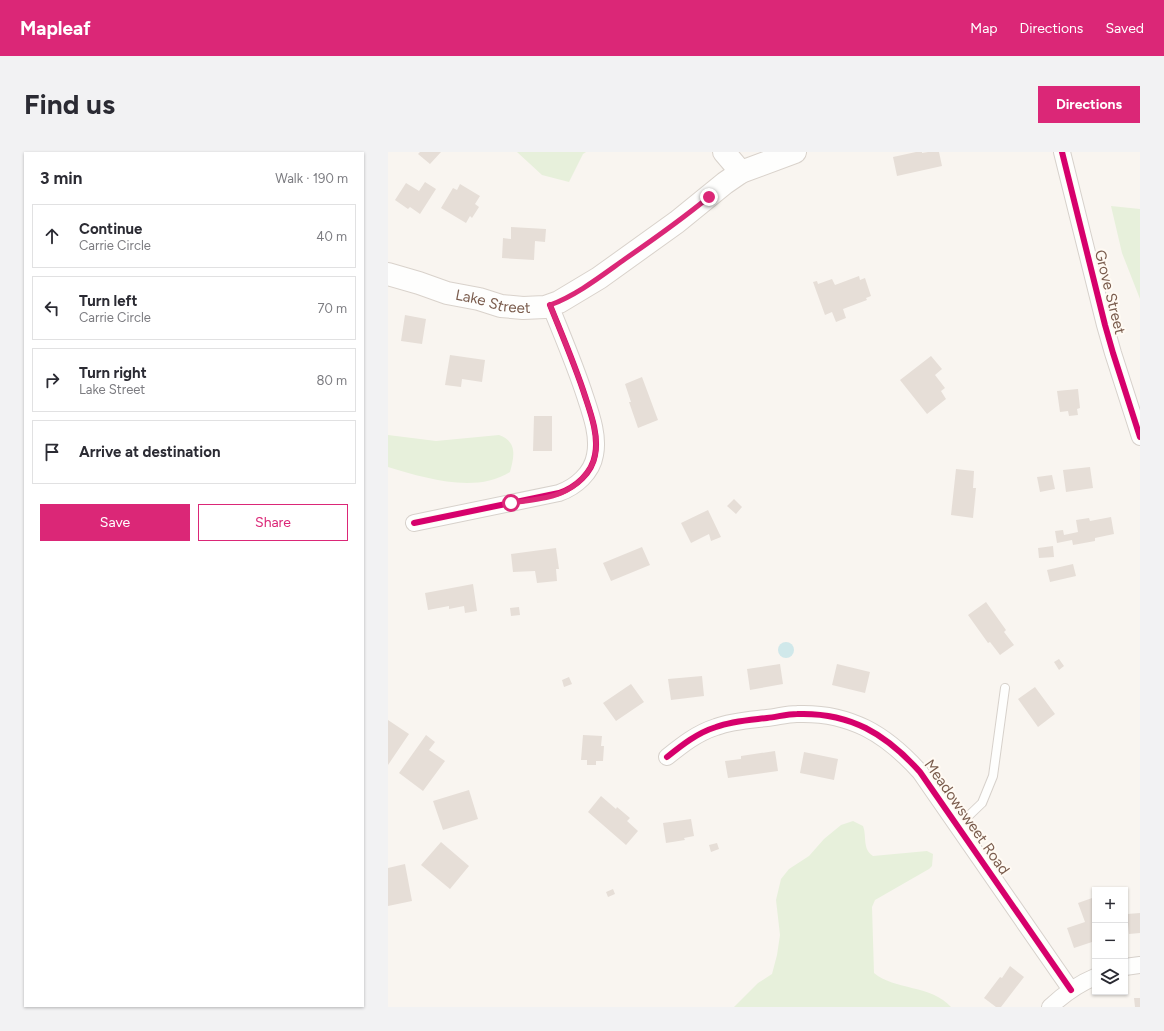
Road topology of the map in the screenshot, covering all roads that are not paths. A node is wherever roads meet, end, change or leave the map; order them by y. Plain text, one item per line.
1 (724, 152) edge
2 (795, 152) edge
3 (1062, 152) edge
4 (741, 162) edge
5 (388, 274) edge
6 (550, 305) junction
7 (1140, 437) edge
8 (414, 523) dead end
9 (1005, 688) dead end
10 (667, 757) dead end
11 (958, 826) junction
12 (1140, 965) edge
13 (1128, 967) edge
14 (1092, 977) edge
15 (1071, 990) junction
16 (1050, 1007) edge

1 - 4 main road
2 - 4 main road, Lake Street
3 - 7 street, Grove Street
4 - 6 main road, Lake Street
5 - 6 main road, Lake Street
6 - 8 street
9 - 11 lane
10 - 11 street, Meadowsweet Road
11 - 15 street, Meadowsweet Road
12 - 13 street
14 - 15 street
15 - 16 street

